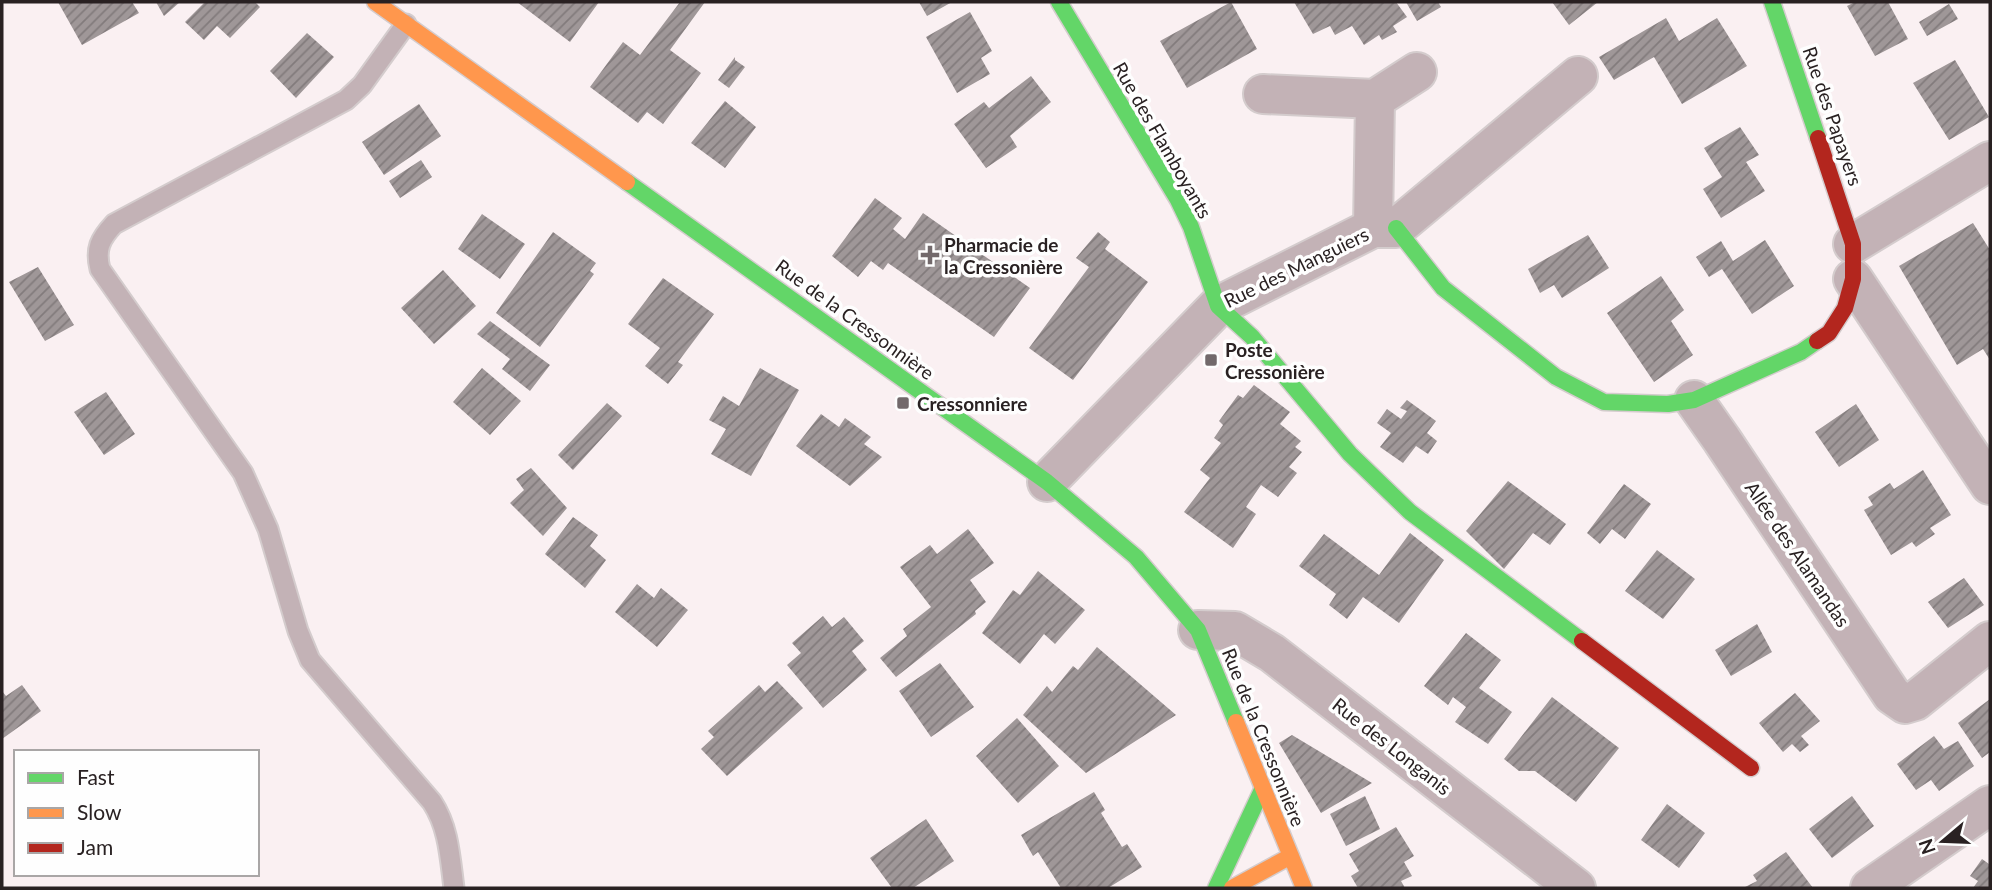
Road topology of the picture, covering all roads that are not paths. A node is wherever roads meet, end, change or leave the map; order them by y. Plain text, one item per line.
1 (375, 2) edge
2 (1059, 2) edge
3 (1772, 2) edge
4 (406, 24) junction
5 (1417, 72) dead end
6 (1578, 76) dead end
7 (1263, 94) dead end
8 (1375, 99) junction
9 (1990, 161) edge
10 (1384, 228) junction
11 (1853, 261) junction
12 (1218, 306) junction
13 (1694, 400) junction
14 (1047, 482) junction
15 (1990, 485) edge
16 (1198, 630) junction
17 (1990, 641) edge
18 (1751, 768) dead end
19 (1262, 790) junction
20 (1990, 805) edge
21 (1291, 856) junction
22 (454, 888) edge
23 (1216, 888) edge
24 (1232, 888) edge
25 (1304, 888) edge
26 (1576, 888) edge
27 (1870, 888) edge

1 - 4 main road, Rue de la Cressonnière
2 - 12 main road, Rue des Flamboyants
3 - 11 main road, Rue des Papayers
4 - 14 main road, Rue de la Cressonnière
4 - 22 lane
5 - 8 street
6 - 10 street
7 - 8 street
8 - 10 street
9 - 11 street
10 - 12 street, Rue des Manguiers
10 - 13 main road, Rue des Manguiers
11 - 13 main road, Rue des Manguiers
11 - 15 street
12 - 14 street, Rue des Manguiers
12 - 18 main road
13 - 17 street, Allée des Alamandas
14 - 16 main road, Rue de la Cressonnière
16 - 19 main road, Rue de la Cressonnière
16 - 26 street, Rue des Longanis
19 - 21 main road, Rue de la Cressonnière
19 - 23 main road
20 - 27 street
21 - 24 main road
21 - 25 main road, Rue de la Cressonnière

